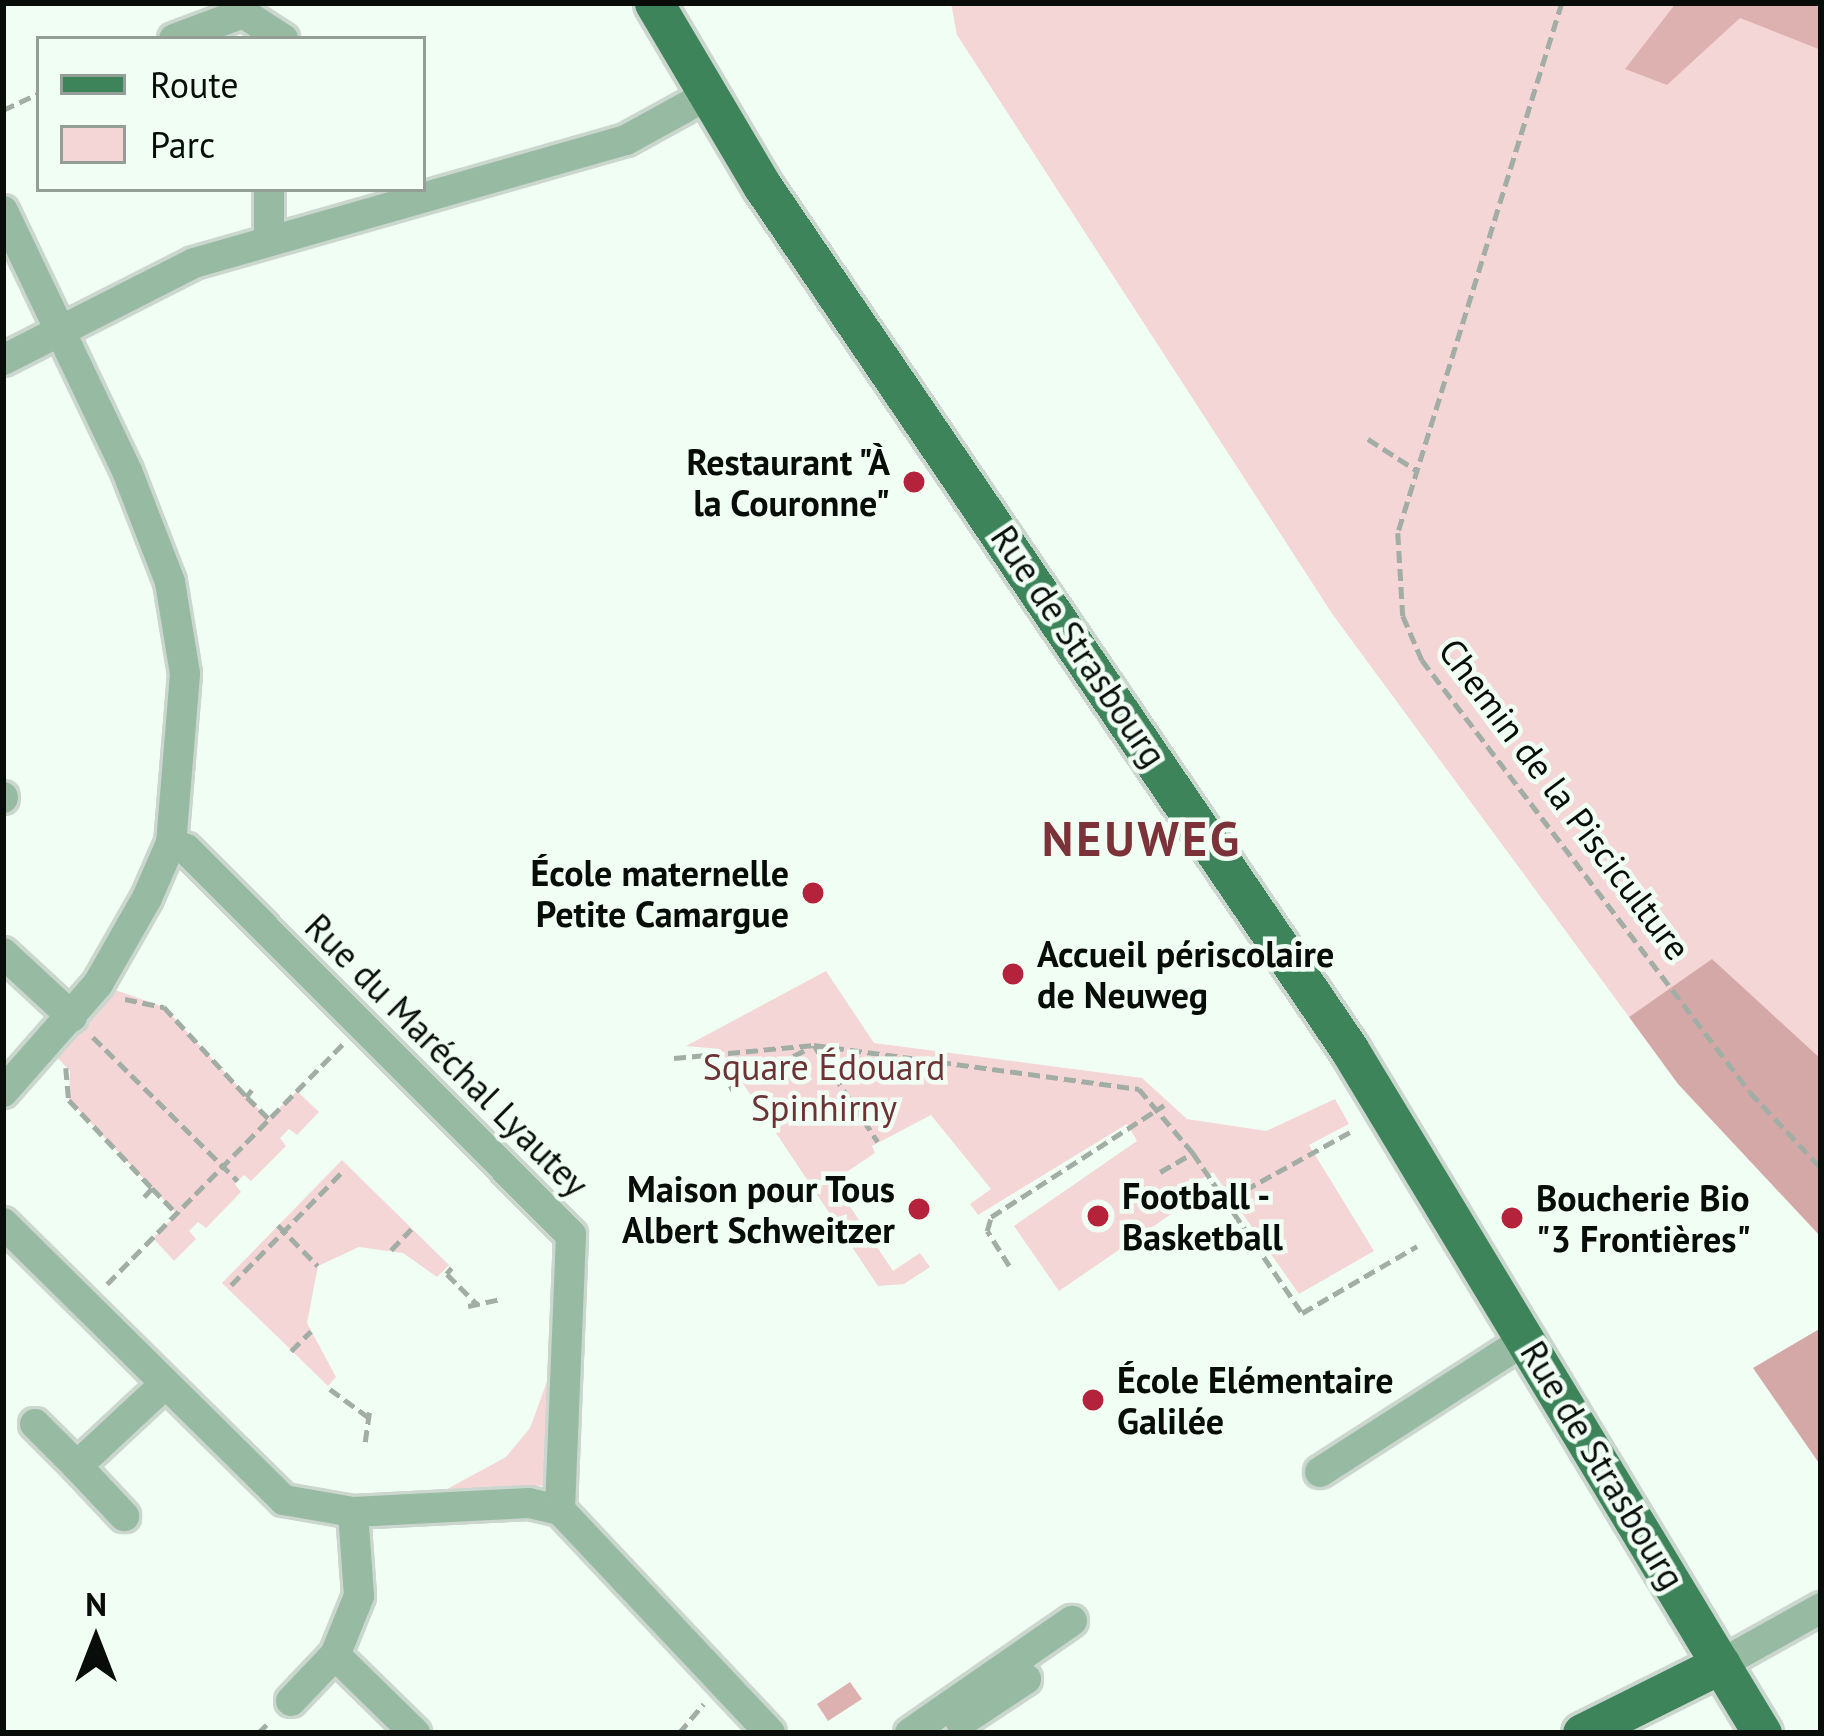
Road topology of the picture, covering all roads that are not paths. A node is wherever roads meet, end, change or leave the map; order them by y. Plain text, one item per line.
1 (654, 3) edge
2 (182, 36) edge
3 (278, 36) edge
4 (706, 96) junction
5 (268, 192) edge
6 (3, 211) edge
7 (269, 240) junction
8 (61, 329) junction
9 (3, 359) edge
10 (170, 843) junction
11 (3, 952) edge
12 (72, 1017) junction
13 (3, 1092) edge
14 (3, 1223) edge
15 (1528, 1338) junction
16 (165, 1384) junction
17 (35, 1424) dead end
18 (77, 1466) junction
19 (1320, 1472) dead end
20 (560, 1510) junction
21 (352, 1512) junction
22 (124, 1516) dead end
23 (1821, 1608) edge
24 (1072, 1621) dead end
25 (335, 1655) junction
26 (1721, 1664) junction
27 (1026, 1679) dead end
28 (291, 1701) dead end
29 (415, 1733) edge
30 (770, 1733) edge
31 (910, 1733) edge
32 (945, 1733) edge
33 (1582, 1733) edge
34 (1762, 1733) edge

1 - 4 main road, Rue de Strasbourg
2 - 3 street
4 - 7 street
4 - 15 main road, Rue de Strasbourg
5 - 7 street
6 - 8 street
7 - 8 street
8 - 9 street
8 - 10 street
10 - 12 street
10 - 20 street, Rue du Maréchal Lyautey
11 - 12 street
12 - 13 street
14 - 16 street
15 - 19 street
15 - 26 main road, Rue de Strasbourg
16 - 18 street
16 - 21 street
17 - 18 street
18 - 22 street
20 - 21 street
20 - 30 street
21 - 25 street
23 - 26 street
24 - 31 street
25 - 28 street
25 - 29 street
26 - 33 main road
26 - 34 main road, Rue de Strasbourg
27 - 32 street

